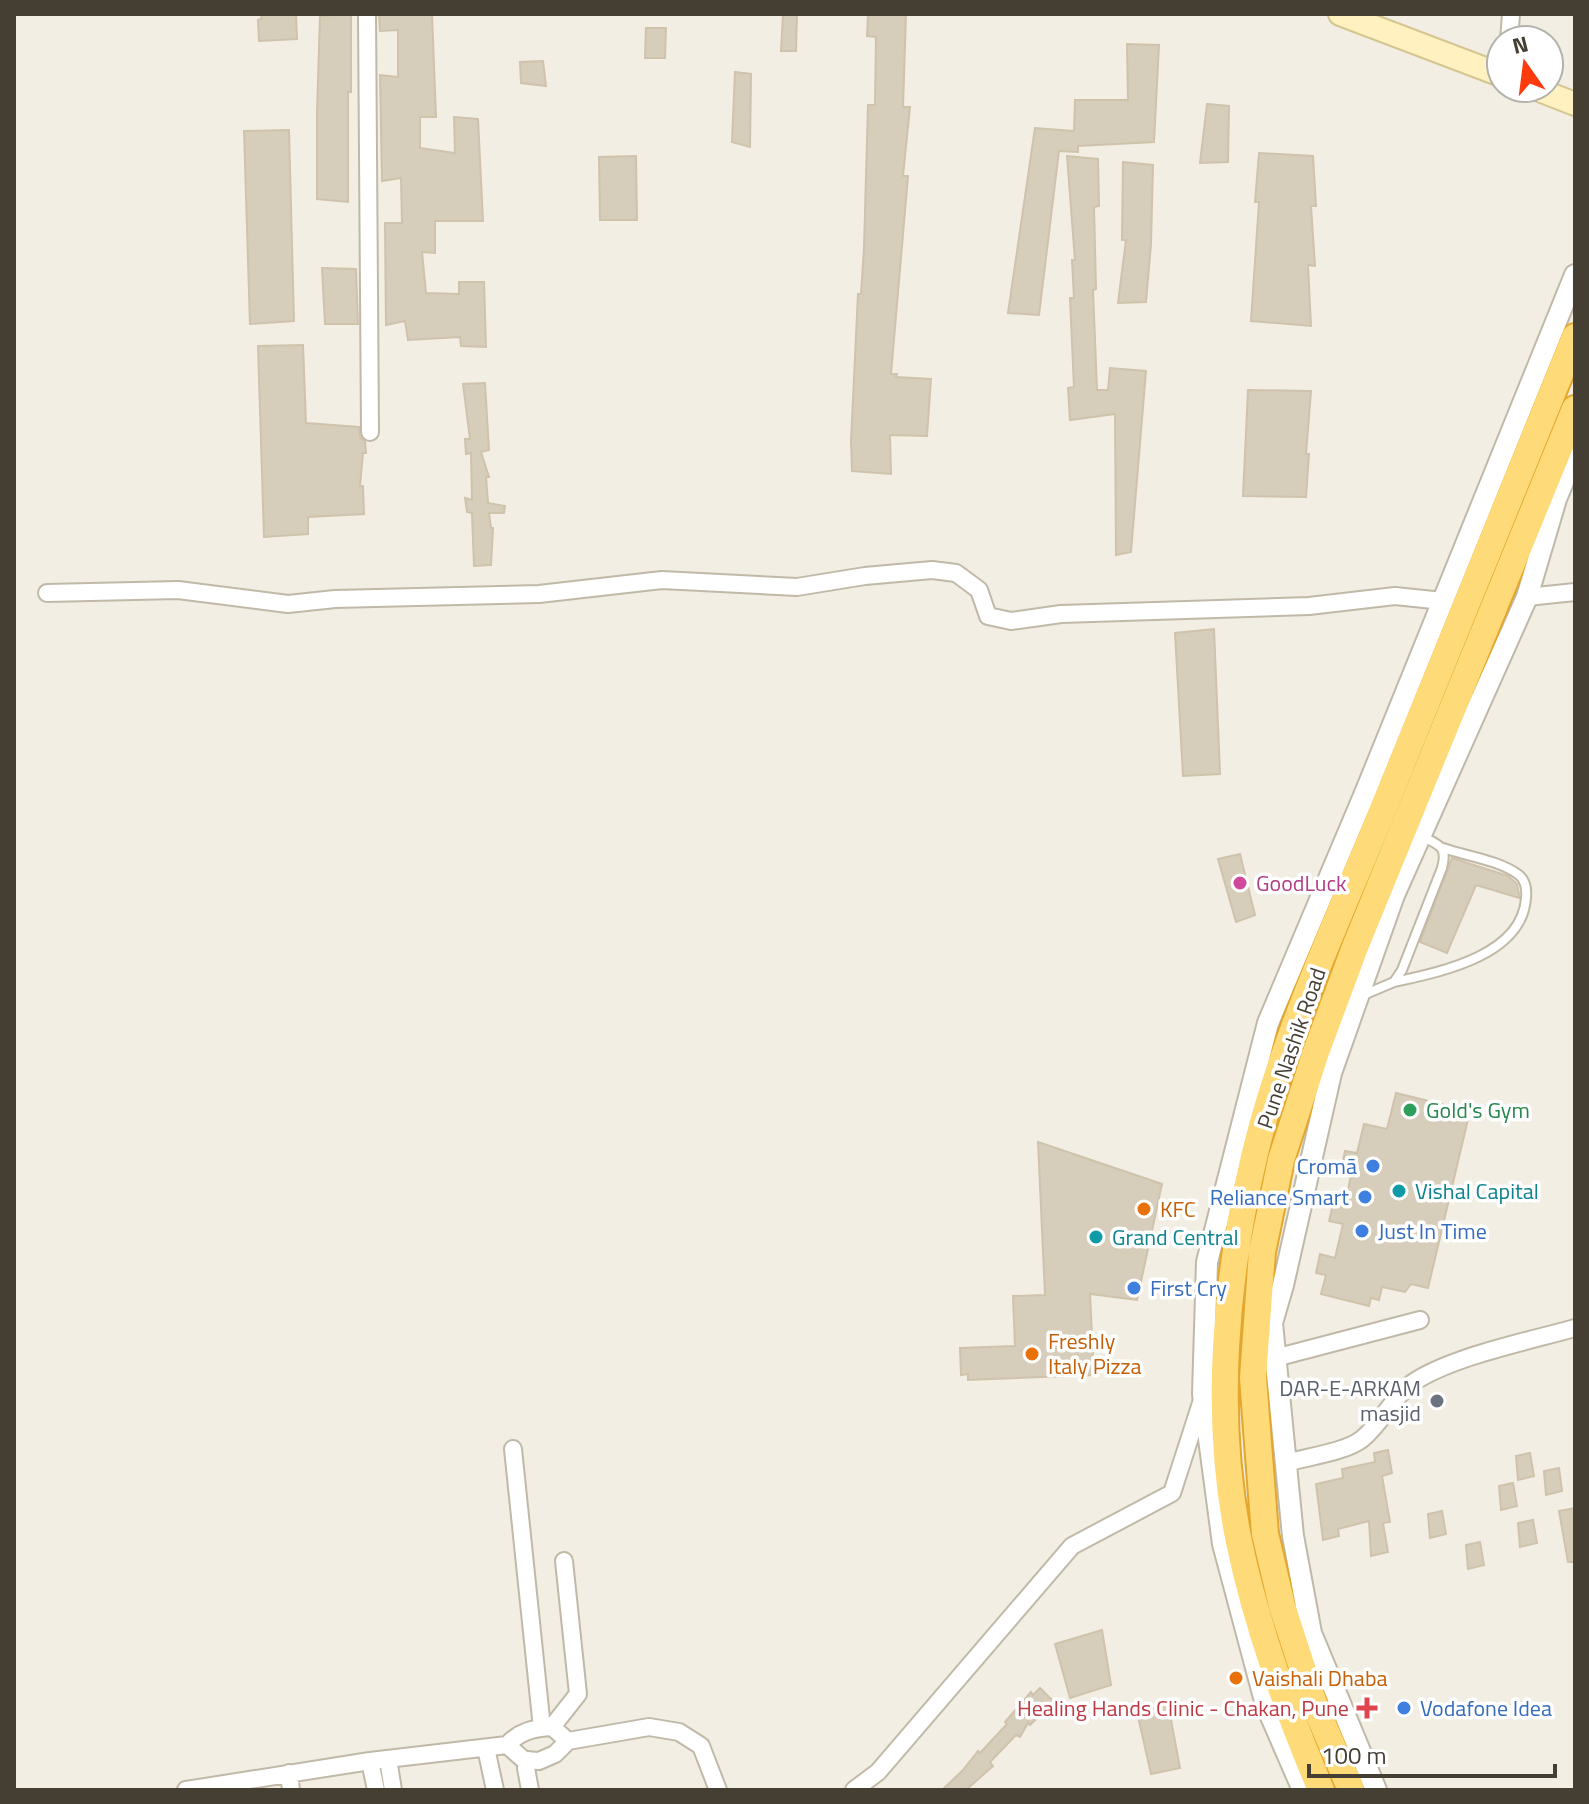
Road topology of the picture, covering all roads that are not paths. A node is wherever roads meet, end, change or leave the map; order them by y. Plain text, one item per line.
1 (367, 14) edge
2 (1340, 14) edge
3 (1485, 69) edge
4 (1575, 275) edge
5 (1575, 337) edge
6 (1575, 409) edge
7 (370, 432) dead end
8 (1575, 453) edge
9 (1575, 592) edge
10 (47, 593) dead end
11 (1527, 597) junction
12 (1443, 601) junction
13 (1420, 836) junction
14 (1443, 848) junction
15 (1394, 982) junction
16 (1359, 997) junction
17 (1420, 1320) dead end
18 (1575, 1328) edge
19 (1275, 1358) junction
20 (1203, 1394) junction
21 (513, 1449) dead end
22 (1286, 1463) junction
23 (564, 1561) dead end
24 (547, 1728) junction
25 (568, 1741) junction
26 (507, 1745) junction
27 (486, 1748) junction
28 (379, 1760) junction
29 (529, 1760) junction
30 (290, 1782) edge
31 (238, 1785) edge
32 (186, 1790) edge
33 (376, 1790) edge
34 (393, 1790) edge
35 (495, 1790) edge
36 (530, 1790) edge
37 (718, 1790) edge
38 (854, 1790) edge
39 (1303, 1790) edge
40 (1321, 1790) edge
41 (1351, 1790) edge
42 (1376, 1790) edge

1 - 7 street
2 - 3 main road
4 - 12 street
5 - 40 highway, Pune Nashik Road
6 - 41 highway, Pune Nashik Road
8 - 11 street
9 - 11 street
10 - 12 street
11 - 13 street
12 - 20 street
13 - 14 lane
13 - 16 street
14 - 15 lane
14 - 15 lane
15 - 16 lane
16 - 19 street
17 - 19 street
18 - 22 street
19 - 22 street
20 - 38 street
20 - 39 street
21 - 24 street
22 - 42 street
23 - 24 street
24 - 25 street
24 - 26 street
25 - 29 street
25 - 37 street
26 - 27 street
26 - 29 street
27 - 28 street
27 - 35 street
28 - 30 street
28 - 33 street
28 - 34 street
29 - 36 street
30 - 31 street
31 - 32 street

